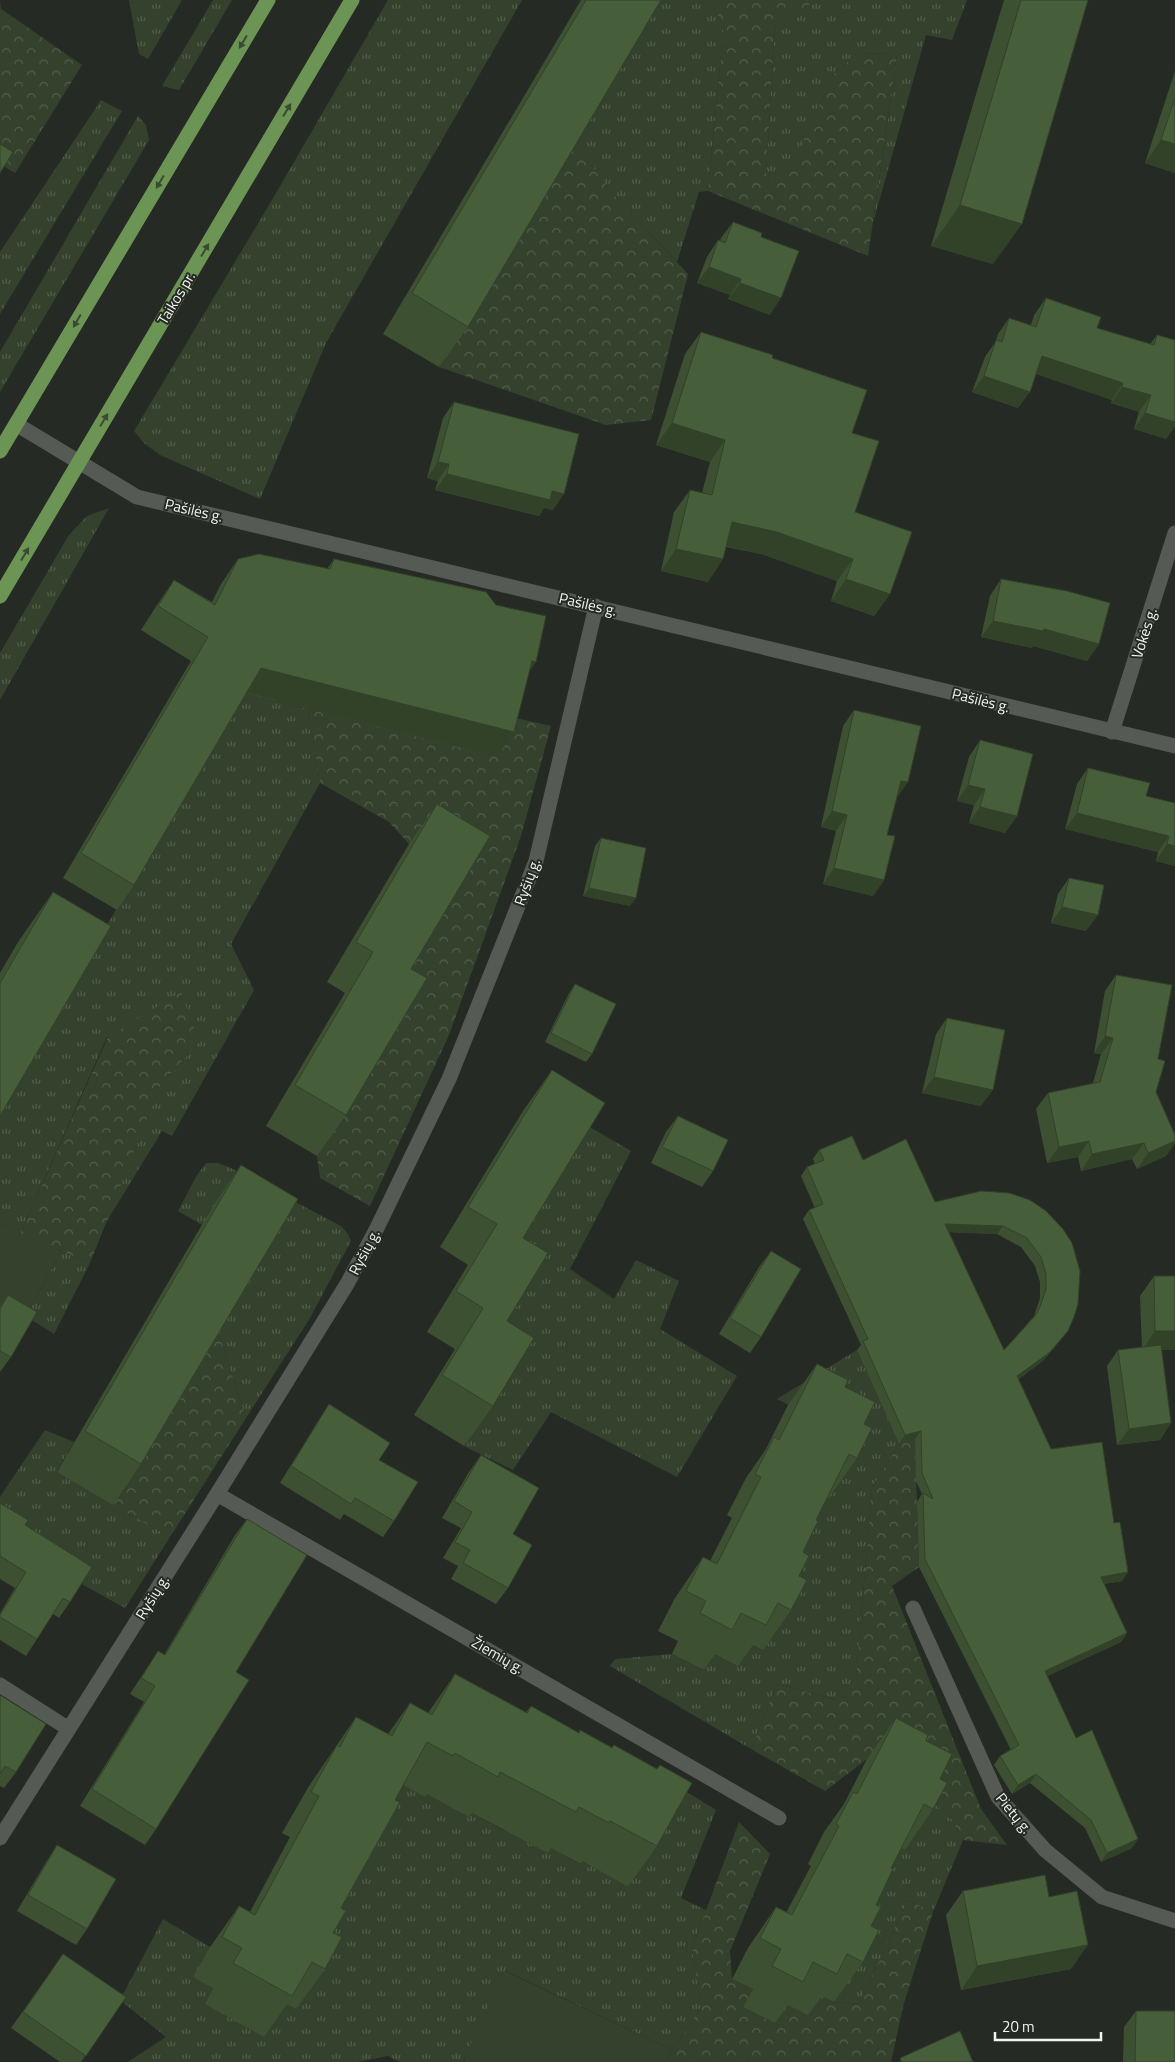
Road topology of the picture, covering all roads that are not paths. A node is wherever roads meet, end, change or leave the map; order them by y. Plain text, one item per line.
1 (268, 0) edge
2 (352, 0) edge
3 (16, 424) junction
4 (0, 451) edge
5 (79, 462) junction
6 (1175, 533) edge
7 (0, 596) edge
8 (596, 606) junction
9 (1112, 732) junction
10 (1175, 746) edge
11 (217, 1494) junction
12 (913, 1608) dead end
13 (0, 1685) edge
14 (69, 1729) junction
15 (779, 1818) dead end
16 (0, 1838) edge
17 (1175, 1921) edge

1 -> 3 main road
5 -> 2 main road, Taikos pr.
3 - 4 main road
3 - 5 street, Pašilės g.
7 -> 5 main road, Taikos pr.
5 - 8 street, Pašilės g.
6 - 9 street, Vokės g.
8 - 9 street, Pašilės g.
8 - 11 street, Ryšių g.
9 - 10 street, Pašilės g.
11 - 14 street, Ryšių g.
11 - 15 street, Žiemių g.
12 - 17 street, Pietų g.
13 - 14 street
14 - 16 street, Ryšių g.

